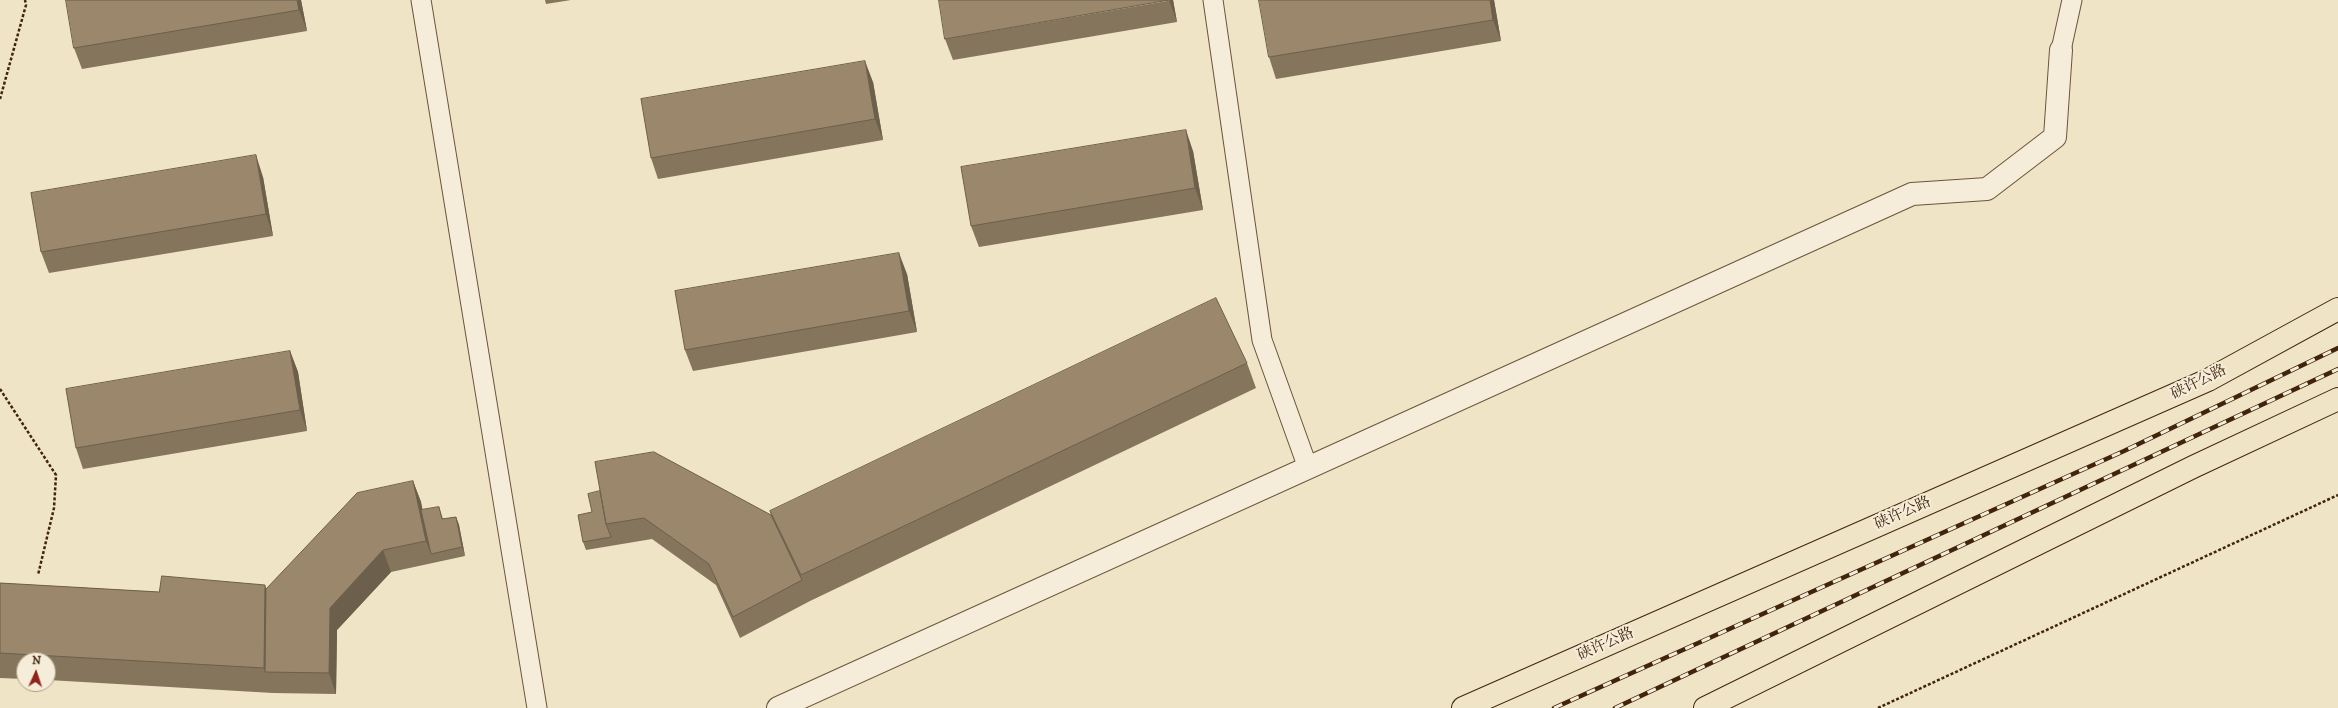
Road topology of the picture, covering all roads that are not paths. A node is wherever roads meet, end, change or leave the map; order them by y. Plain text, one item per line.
1 (421, 0) edge
2 (1213, 0) edge
3 (2072, 0) edge
4 (2061, 50) joint
5 (2338, 309) edge
6 (2338, 399) edge
7 (1308, 468) junction
8 (537, 708) edge
9 (778, 708) edge
10 (1462, 708) edge
11 (1705, 708) edge

1 - 8 lane
2 - 7 lane
3 - 4 lane
4 - 7 street
5 - 10 highway, 硖许公路
6 - 11 highway
7 - 9 street

